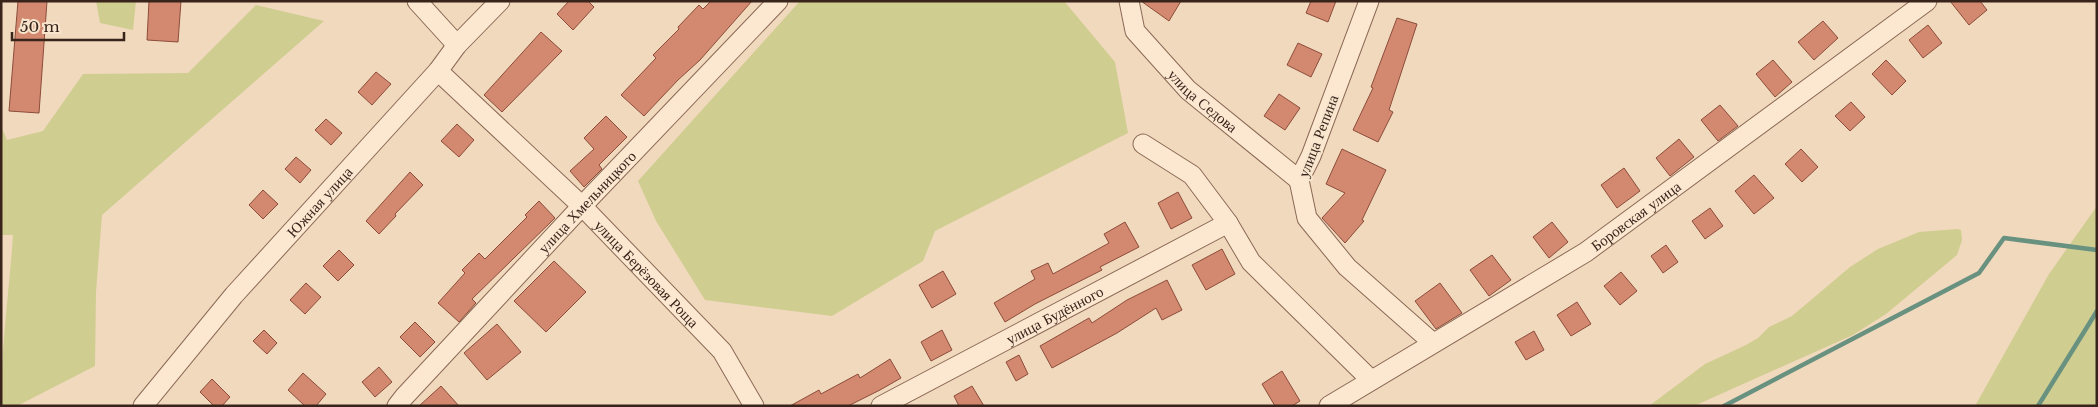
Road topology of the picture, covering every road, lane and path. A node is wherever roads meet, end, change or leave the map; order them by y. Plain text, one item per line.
1 (417, 1) edge
2 (500, 1) edge
3 (778, 1) edge
4 (1129, 1) edge
5 (1370, 1) edge
6 (1927, 1) edge
7 (457, 45) junction
8 (438, 71) junction
9 (1143, 144) dead end
10 (1300, 180) junction
11 (582, 206) junction
12 (1228, 223) junction
13 (1433, 343) junction
14 (1371, 380) junction
15 (143, 406) edge
16 (398, 406) edge
17 (754, 406) edge
18 (881, 406) edge
19 (1329, 406) edge

1 - 7 street
2 - 7 street, Южная улица
3 - 11 street, улица Хмельницкого
4 - 10 street, улица Седова
5 - 10 street, улица Репина
6 - 13 street, Боровская улица
7 - 8 street, Южная улица
8 - 11 street, улица Берёзовая Роща
8 - 15 street, Южная улица
9 - 12 street
10 - 13 street, улица Репина
11 - 16 street, улица Хмельницкого
11 - 17 street, улица Берёзовая Роща
12 - 14 street
12 - 18 street, улица Будённого
13 - 14 street, Боровская улица
14 - 19 street, Боровская улица

